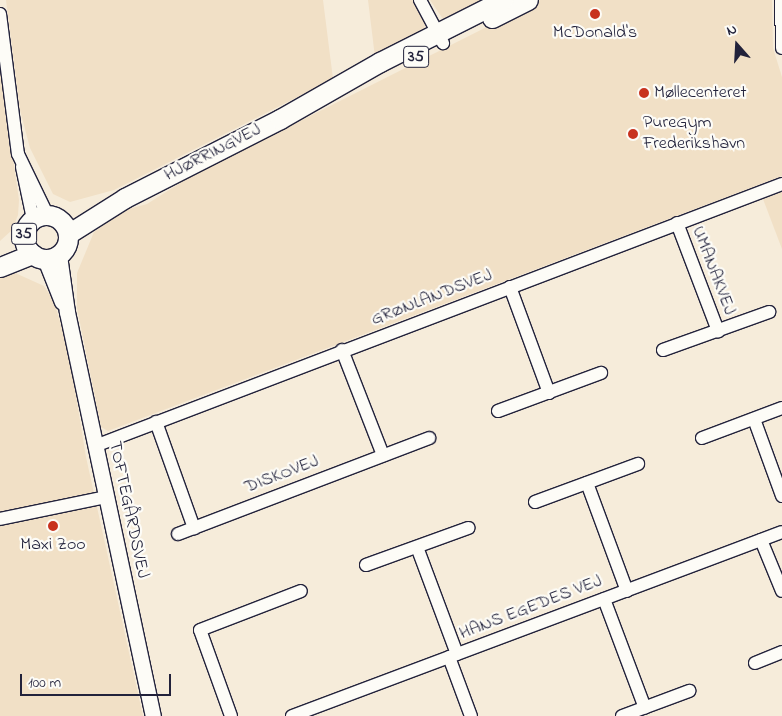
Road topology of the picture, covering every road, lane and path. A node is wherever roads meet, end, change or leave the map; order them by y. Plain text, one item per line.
1 (420, 0) edge
2 (503, 0) edge
3 (528, 0) edge
4 (781, 0) edge
5 (0, 14) edge
6 (440, 38) junction
7 (782, 48) edge
8 (6, 112) edge
9 (782, 184) edge
10 (52, 222) junction
11 (676, 223) junction
12 (40, 252) junction
13 (0, 254) edge
14 (0, 267) edge
15 (510, 287) junction
16 (769, 312) dead end
17 (718, 331) junction
18 (342, 350) junction
19 (664, 350) dead end
20 (601, 374) dead end
21 (549, 393) junction
22 (782, 408) edge
23 (498, 411) dead end
24 (754, 419) junction
25 (156, 422) junction
26 (429, 438) dead end
27 (702, 438) dead end
28 (95, 446) junction
29 (383, 455) junction
30 (638, 464) dead end
31 (587, 483) junction
32 (106, 496) junction
33 (782, 496) edge
34 (535, 502) dead end
35 (0, 519) edge
36 (194, 528) junction
37 (468, 528) dead end
38 (782, 532) edge
39 (178, 534) dead end
40 (762, 540) junction
41 (417, 547) junction
42 (366, 565) dead end
43 (302, 591) dead end
44 (627, 591) junction
45 (782, 591) edge
46 (604, 599) junction
47 (782, 652) edge
48 (453, 656) junction
49 (755, 663) dead end
50 (689, 691) dead end
51 (645, 708) junction
52 (321, 711) edge
53 (153, 716) edge
54 (231, 716) edge
55 (292, 716) edge
56 (471, 716) edge
57 (622, 716) edge

1 - 6 street
2 - 6 main road, HJØRRINGVEJ / 35
3 - 6 main road, HJØRRINGVEJ / 35
4 - 7 street
5 - 8 street
6 - 10 main road, HJØRRINGVEJ / 35
8 - 10 street
9 - 11 street, GRØNLANDSVEJ
10 - 12 main road, 35
10 - 12 main road, 35
11 - 15 street, GRØNLANDSVEJ
11 - 17 street, UMANAKVEJ
12 - 13 main road, 35
12 - 14 main road, 35
12 - 28 street, TOFTEGÅRDSVEJ
15 - 18 street, GRØNLANDSVEJ
15 - 21 street
16 - 17 street, UMANAKVEJ
17 - 19 street, UMANAKVEJ
18 - 25 street, GRØNLANDSVEJ
18 - 29 street
20 - 21 street
21 - 23 street
22 - 24 street
24 - 27 street
24 - 33 street
25 - 28 street, GRØNLANDSVEJ
25 - 36 street
26 - 29 street, DISKOVEJ
28 - 32 street, TOFTEGÅRDSVEJ
29 - 36 street, DISKOVEJ
30 - 31 street
31 - 34 street
31 - 44 street
32 - 35 street
32 - 53 street, TOFTEGÅRDSVEJ
36 - 39 street, DISKOVEJ
37 - 41 street
38 - 40 street, HANS EGEDES VEJ
40 - 44 street, HANS EGEDES VEJ
40 - 45 street
41 - 42 street
41 - 48 street
43 - 54 street
44 - 46 street, HANS EGEDES VEJ
46 - 48 street, HANS EGEDES VEJ
46 - 51 street
47 - 49 street
48 - 52 street, HANS EGEDES VEJ
48 - 56 street
50 - 51 street
51 - 57 street
52 - 55 street, HANS EGEDES VEJ

